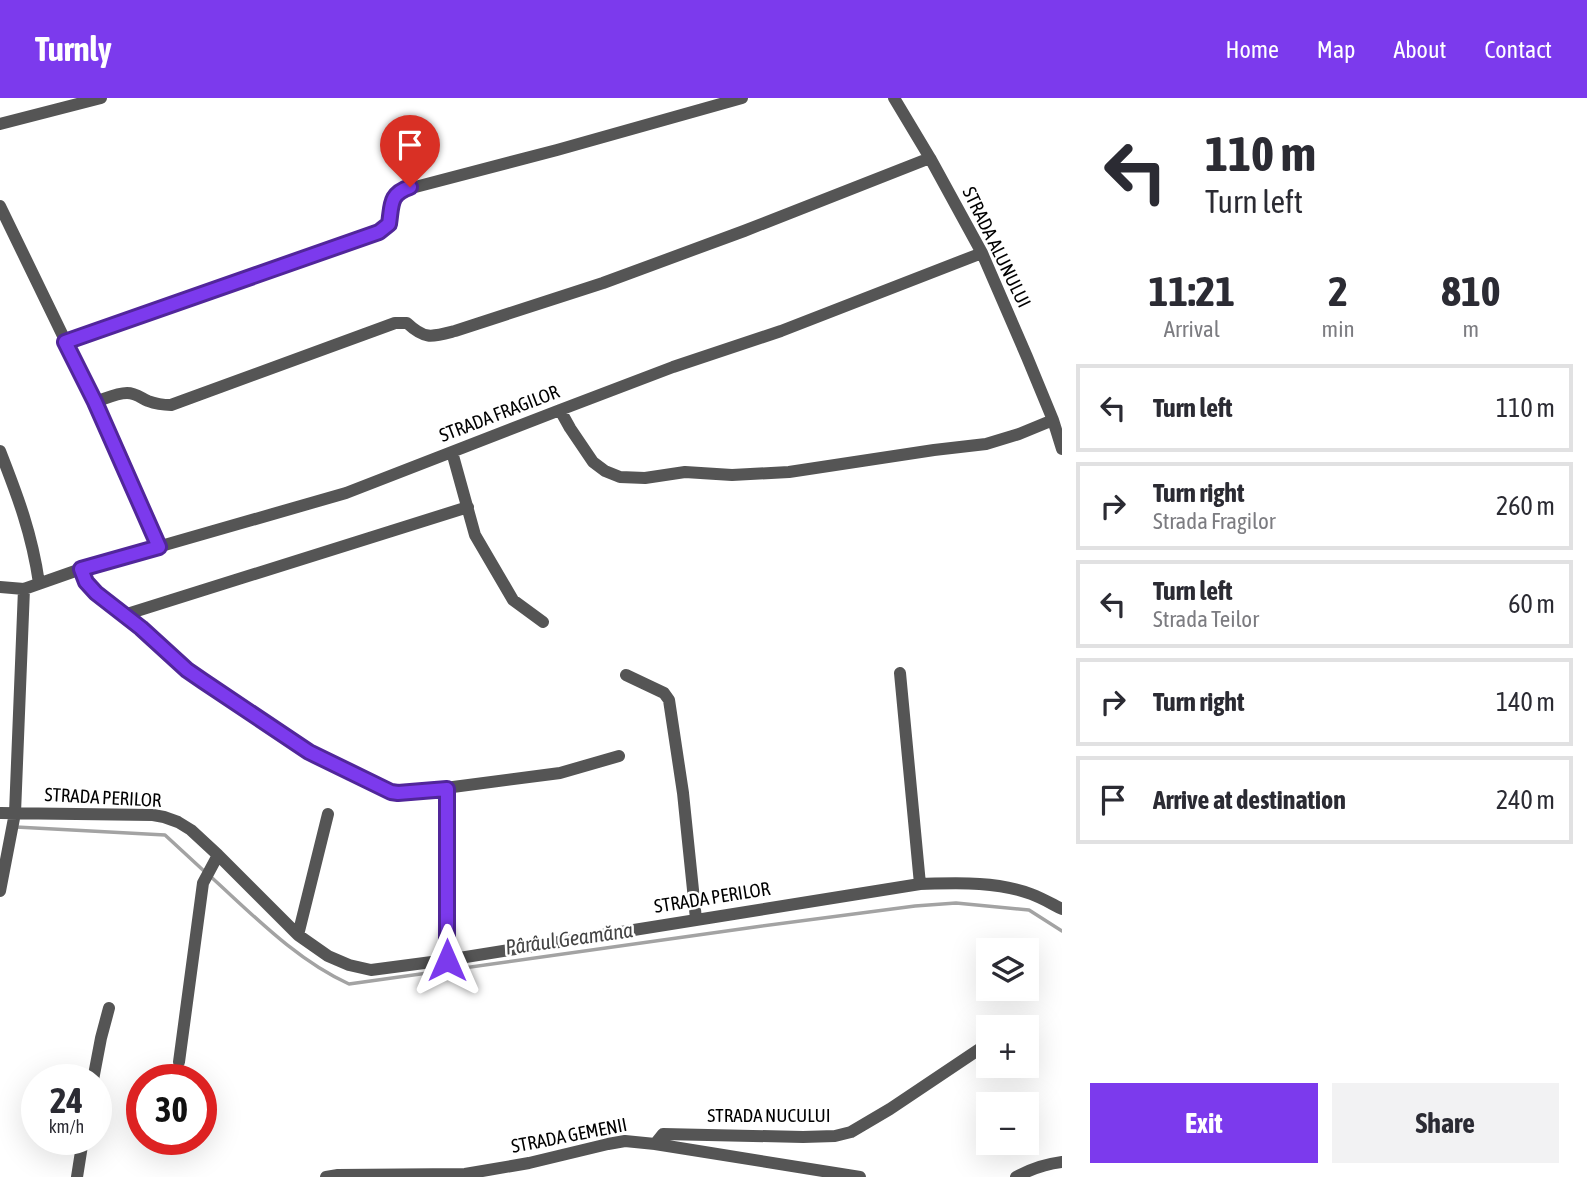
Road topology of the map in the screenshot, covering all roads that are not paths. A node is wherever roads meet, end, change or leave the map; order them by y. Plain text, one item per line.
1 (102, 98) edge
2 (742, 98) edge
3 (894, 98) edge
4 (0, 124) edge
5 (930, 158) junction
6 (0, 206) edge
7 (982, 253) junction
8 (65, 342) junction
9 (95, 402) junction
10 (560, 410) junction
11 (1053, 420) junction
12 (1062, 449) edge
13 (0, 451) edge
14 (452, 452) junction
15 (468, 508) junction
16 (159, 547) junction
17 (81, 569) junction
18 (39, 583) junction
19 (0, 587) edge
20 (24, 589) junction
21 (124, 615) junction
22 (543, 622) dead end
23 (900, 673) dead end
24 (626, 675) dead end
25 (619, 756) dead end
26 (447, 789) junction
27 (0, 813) edge
28 (15, 813) junction
29 (328, 814) dead end
30 (218, 855) junction
31 (920, 884) junction
32 (0, 891) edge
33 (1062, 909) edge
34 (696, 919) junction
35 (299, 935) junction
36 (447, 960) junction
37 (109, 1008) dead end
38 (976, 1051) edge
39 (179, 1062) dead end
40 (96, 1064) edge
41 (656, 1144) junction
42 (80, 1155) edge
43 (1062, 1162) edge
44 (77, 1177) edge
45 (326, 1177) edge
46 (860, 1177) edge
47 (1016, 1177) edge

1 - 4 street
2 - 8 street
3 - 5 street, STRADA ALUNULUI
5 - 7 street, STRADA ALUNULUI
5 - 9 street
6 - 8 street
7 - 10 street, STRADA FRAGILOR
7 - 11 street, STRADA ALUNULUI
8 - 9 street
9 - 16 street
10 - 11 street
10 - 14 street, STRADA FRAGILOR
11 - 12 street, STRADA ALUNULUI
13 - 18 street
14 - 15 street
14 - 16 street, STRADA FRAGILOR
15 - 21 street
15 - 22 street
16 - 17 street, STRADA FRAGILOR
17 - 18 street, STRADA FRAGILOR
17 - 21 street
18 - 20 street, STRADA FRAGILOR
19 - 20 street
20 - 28 street
21 - 26 street
23 - 31 street
24 - 34 street
25 - 26 street
26 - 36 street
27 - 28 street, STRADA PERILOR
28 - 30 street, STRADA PERILOR
28 - 32 street
29 - 35 street
30 - 35 street, STRADA PERILOR
30 - 39 street
31 - 33 street, STRADA PERILOR
31 - 34 street, STRADA PERILOR
34 - 36 street, STRADA PERILOR
35 - 36 street, STRADA PERILOR
37 - 40 street
38 - 41 street, STRADA NUCULUI
41 - 45 street, STRADA GEMENII
41 - 46 street, STRADA GEMENII
42 - 44 street
43 - 47 street

